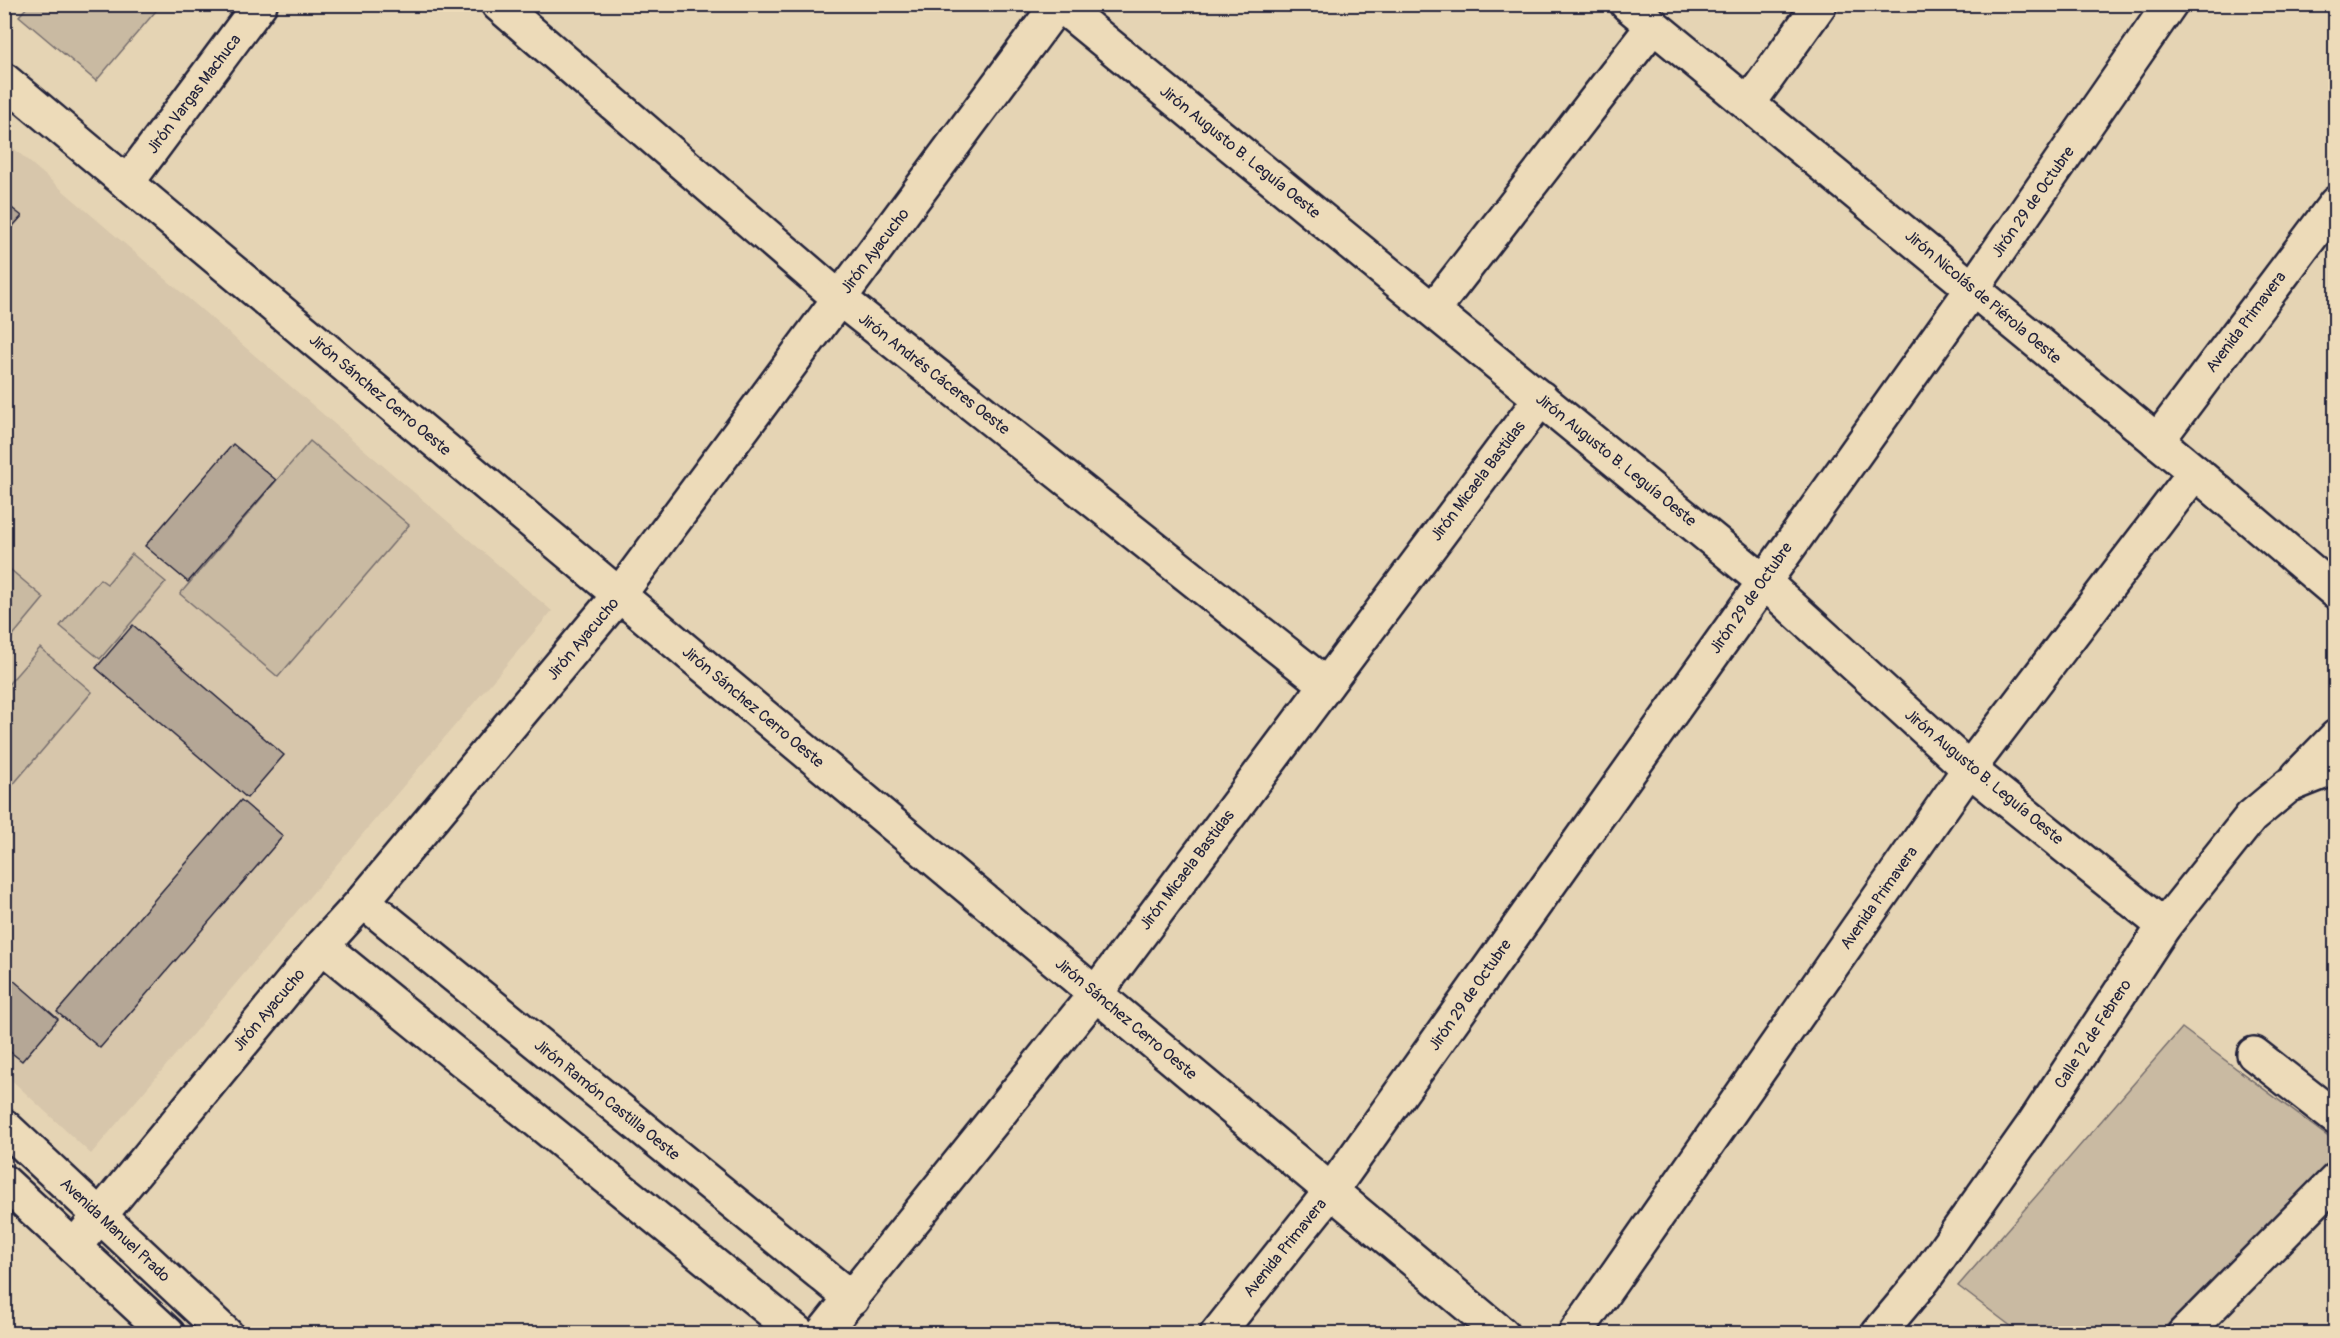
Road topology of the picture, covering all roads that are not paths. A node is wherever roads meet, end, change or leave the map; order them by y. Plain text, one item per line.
1 (260, 4) edge
2 (498, 4) edge
3 (1058, 4) edge
4 (1627, 4) edge
5 (1820, 4) edge
6 (2170, 4) edge
7 (1653, 26) junction
8 (4, 80) edge
9 (1749, 103) junction
10 (127, 183) junction
11 (2332, 214) edge
12 (1973, 288) junction
13 (839, 298) junction
14 (1432, 310) junction
15 (1541, 398) junction
16 (2157, 441) junction
17 (2195, 472) junction
18 (1763, 581) junction
19 (2336, 592) edge
20 (620, 595) junction
21 (1326, 685) junction
22 (2336, 737) edge
23 (2336, 766) edge
24 (1969, 769) junction
25 (2288, 786) junction
26 (363, 901) junction
27 (2164, 926) junction
28 (322, 946) junction
29 (1096, 993) junction
30 (2254, 1054) dead end
31 (2336, 1118) edge
32 (4, 1126) edge
33 (2336, 1180) edge
34 (4, 1182) edge
35 (1331, 1191) junction
36 (100, 1215) junction
37 (74, 1247) junction
38 (852, 1299) junction
39 (168, 1334) edge
40 (226, 1334) edge
41 (799, 1334) edge
42 (822, 1334) edge
43 (1217, 1334) edge
44 (1502, 1334) edge
45 (1575, 1334) edge
46 (1878, 1334) edge
47 (2184, 1334) edge

1 - 10 street, Jirón Vargas Machuca
2 - 13 street, Jirón Andrés Cáceres Oeste
3 - 13 street, Jirón Ayacucho
3 - 14 street, Jirón Augusto B. Leguía Oeste
4 - 7 street, Jirón Nicolás de Piérola Oeste
5 - 9 street
6 - 12 street, Jirón 29 de Octubre
7 - 9 street, Jirón Nicolás de Piérola Oeste
7 - 14 street
8 - 10 street, Jirón Sánchez Cerro Oeste
9 - 12 street, Jirón Nicolás de Piérola Oeste
10 - 20 street, Jirón Sánchez Cerro Oeste
11 - 16 street, Avenida Primavera
12 - 16 street, Jirón Nicolás de Piérola Oeste
12 - 18 street, Jirón 29 de Octubre
13 - 20 street, Jirón Ayacucho
13 - 21 street, Jirón Andrés Cáceres Oeste
14 - 15 street, Jirón Augusto B. Leguía Oeste
15 - 18 street, Jirón Augusto B. Leguía Oeste
15 - 21 street, Jirón Micaela Bastidas
16 - 17 street, Jirón Nicolás de Piérola Oeste
17 - 19 street, Jirón Nicolás de Piérola Oeste
17 - 24 street, Avenida Primavera
18 - 24 street, Jirón Augusto B. Leguía Oeste
18 - 35 street, Jirón 29 de Octubre
20 - 26 street, Jirón Ayacucho
20 - 29 street, Jirón Sánchez Cerro Oeste
21 - 29 street, Jirón Micaela Bastidas
22 - 25 street
23 - 25 street, Calle 12 de Febrero
24 - 27 street, Jirón Augusto B. Leguía Oeste
24 - 45 street, Avenida Primavera
25 - 27 street, Calle 12 de Febrero
26 - 28 street, Jirón Ayacucho
26 - 38 street, Jirón Ramón Castilla Oeste
27 - 46 street, Calle 12 de Febrero
28 - 36 street, Jirón Ayacucho
28 - 41 street
29 - 35 street, Jirón Sánchez Cerro Oeste
29 - 38 street, Jirón Micaela Bastidas
30 - 31 street
32 - 36 street, Avenida Manuel Prado
33 - 47 street
34 - 37 street
35 - 43 street, Avenida Primavera
35 - 44 street, Jirón Sánchez Cerro Oeste
36 - 37 street, Jirón Ayacucho
36 - 40 street, Avenida Manuel Prado
37 - 39 street
38 - 42 street, Jirón Micaela Bastidas

